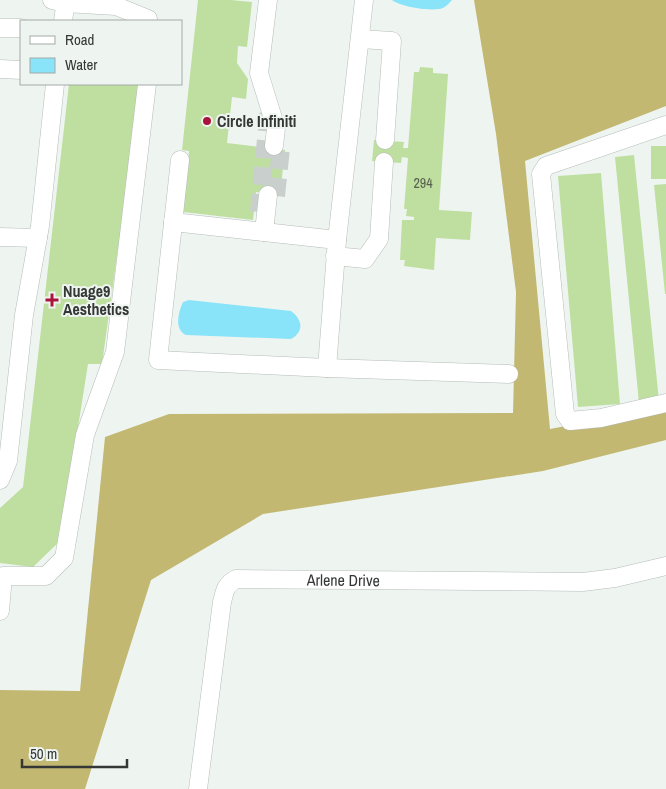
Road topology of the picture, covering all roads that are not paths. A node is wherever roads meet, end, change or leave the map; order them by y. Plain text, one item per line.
1 (268, 0) edge
2 (364, 0) edge
3 (61, 1) edge
4 (63, 20) edge
5 (148, 20) edge
6 (0, 28) edge
7 (20, 28) edge
8 (360, 39) junction
9 (0, 70) edge
10 (20, 70) edge
11 (55, 85) edge
12 (147, 85) edge
13 (662, 126) edge
14 (385, 140) dead end
15 (277, 147) tunnel mouth
16 (180, 160) dead end
17 (384, 162) dead end
18 (272, 196) tunnel mouth
19 (172, 222) junction
20 (268, 232) junction
21 (0, 237) edge
22 (38, 238) junction
23 (336, 248) junction
24 (327, 368) junction
25 (509, 374) dead end
26 (666, 403) edge
27 (0, 480) edge
28 (666, 566) edge
29 (0, 611) edge
30 (198, 789) edge

1 - 15 street
2 - 8 street
3 - 4 street
3 - 5 street
6 - 7 street
8 - 14 street
8 - 23 street
9 - 10 street
11 - 22 street
12 - 29 street
13 - 26 street
16 - 19 street
17 - 23 street
18 - 20 street
19 - 20 street
19 - 24 street
20 - 23 street
21 - 22 street
22 - 27 street
23 - 24 street
24 - 25 street
28 - 30 street, Arlene Drive

